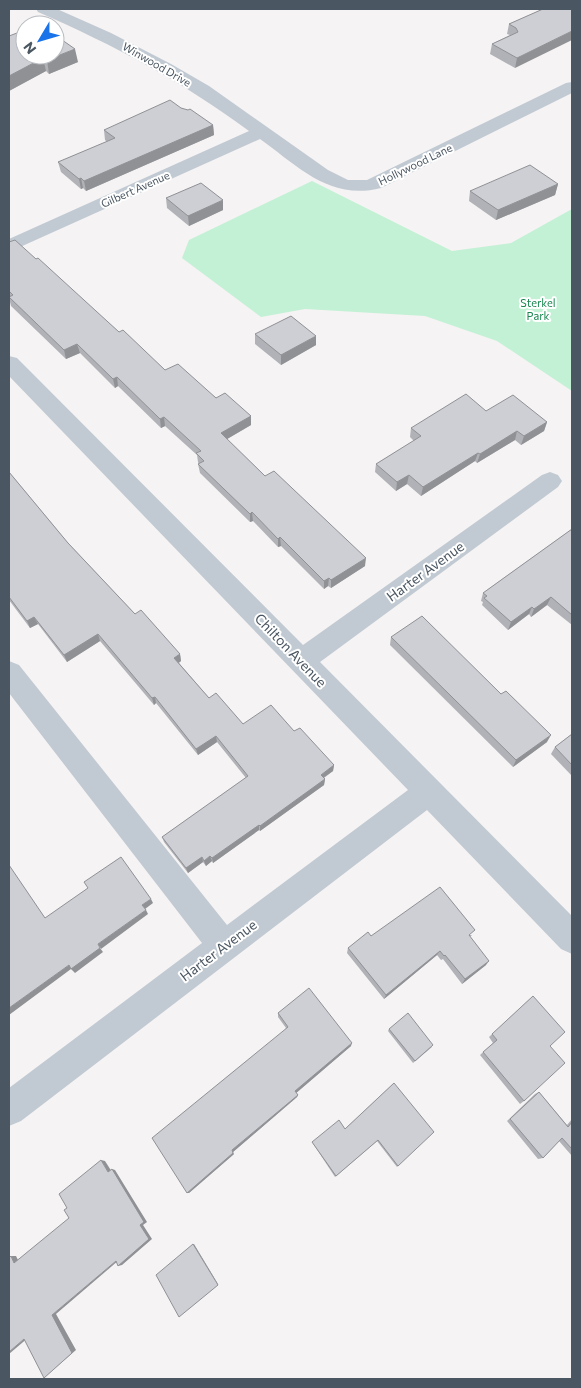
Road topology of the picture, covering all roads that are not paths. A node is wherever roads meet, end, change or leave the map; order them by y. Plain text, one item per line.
1 (44, 9) edge
2 (572, 87) edge
3 (261, 132) junction
4 (9, 246) edge
5 (9, 363) edge
6 (550, 481) dead end
7 (301, 661) junction
8 (9, 673) edge
9 (428, 792) junction
10 (572, 938) edge
11 (224, 946) junction
12 (9, 1109) edge

1 - 3 street, Winwood Drive
2 - 3 street, Hollywood Lane
3 - 4 street, Gilbert Avenue
5 - 7 street, Chilton Avenue
6 - 7 street, Harter Avenue
7 - 9 street, Chilton Avenue
8 - 11 street
9 - 10 street, Chilton Avenue
9 - 11 street, Harter Avenue
11 - 12 street, Harter Avenue

